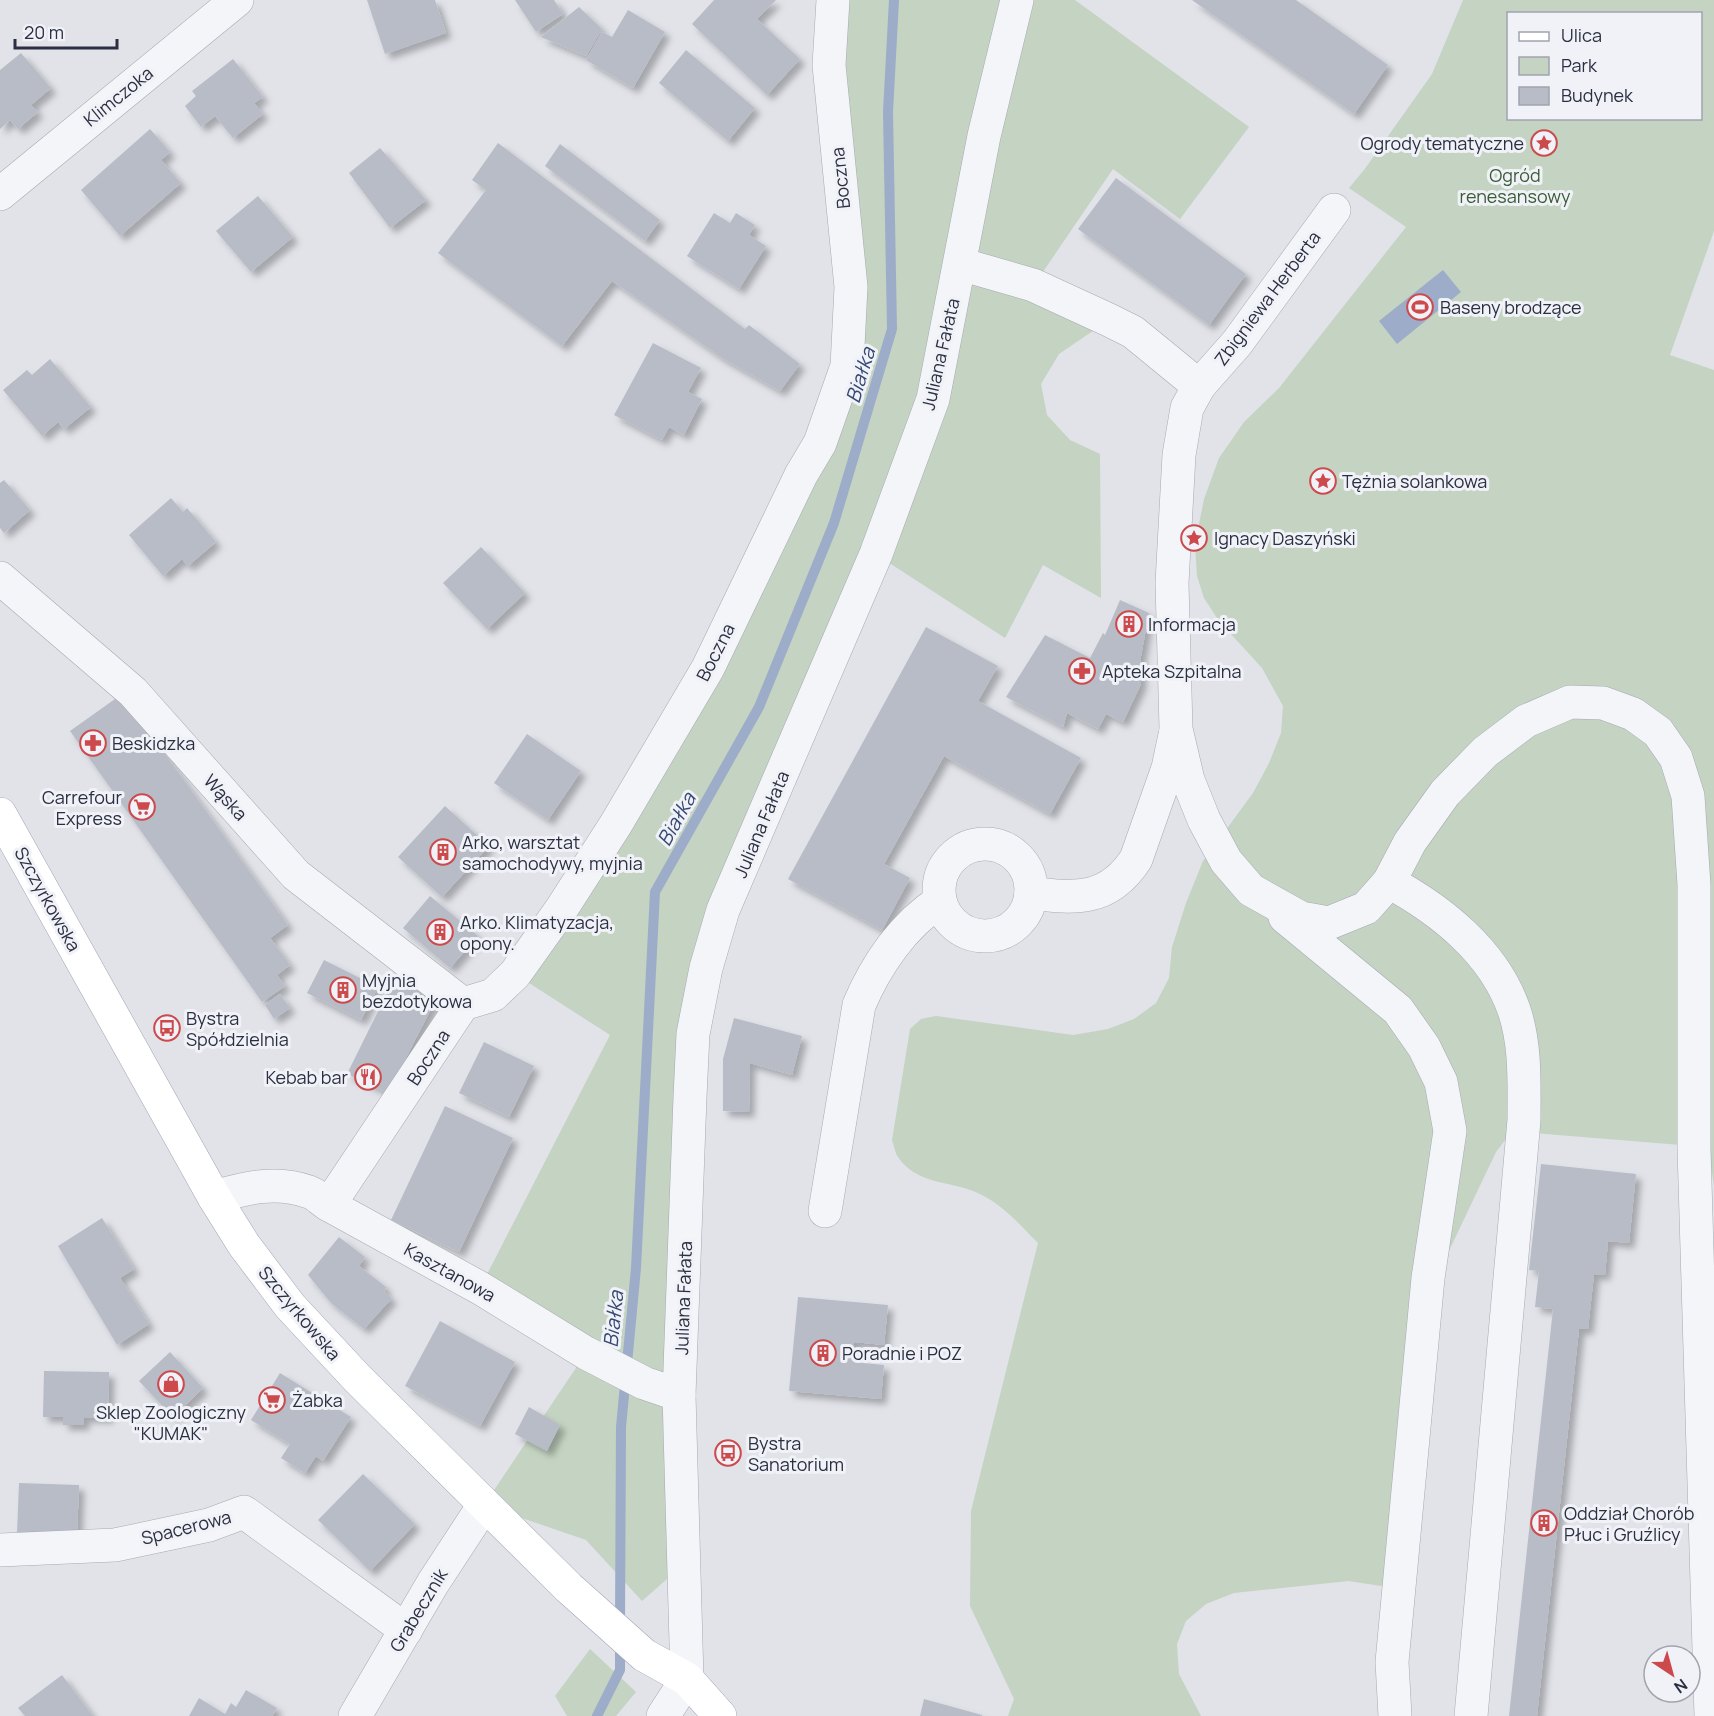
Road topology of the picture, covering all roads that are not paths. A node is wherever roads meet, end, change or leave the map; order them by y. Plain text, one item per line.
1 (237, 0) edge
2 (833, 0) edge
3 (1017, 0) edge
4 (0, 194) edge
5 (1334, 210) dead end
6 (960, 264) junction
7 (1199, 386) junction
8 (0, 578) edge
9 (1176, 729) junction
10 (0, 814) edge
11 (1389, 882) junction
12 (1251, 890) junction
13 (1031, 893) junction
14 (940, 902) junction
15 (463, 1005) junction
16 (214, 1197) junction
17 (329, 1205) junction
18 (825, 1211) dead end
19 (679, 1395) junction
20 (484, 1505) junction
21 (0, 1550) edge
22 (406, 1630) junction
23 (687, 1678) junction
24 (355, 1716) edge
25 (663, 1716) edge
26 (720, 1716) edge
27 (1395, 1716) edge
28 (1471, 1716) edge
29 (1711, 1716) edge

1 - 4 street, Klimczoka
2 - 15 street, Boczna
3 - 6 street, Juliana Fałata
5 - 7 street, Zbigniewa Herberta
6 - 7 street
6 - 19 street, Juliana Fałata
7 - 9 street, Zbigniewa Herberta
8 - 15 street, Wąska
9 - 12 street
9 - 13 street
10 - 16 main road, Szczyrkowska
11 - 12 street
11 - 28 street
11 - 29 street
12 - 27 street
13 - 14 street
13 - 14 street
14 - 18 street
15 - 17 street, Boczna
16 - 17 street, Kasztanowa
16 - 20 main road, Szczyrkowska
17 - 19 street, Kasztanowa
19 - 23 street, Juliana Fałata
20 - 22 street, Grabecznik
20 - 23 main road, Szczyrkowska
21 - 22 street, Spacerowa
22 - 24 street, Grabecznik
23 - 25 street
23 - 26 main road, Szczyrkowska

